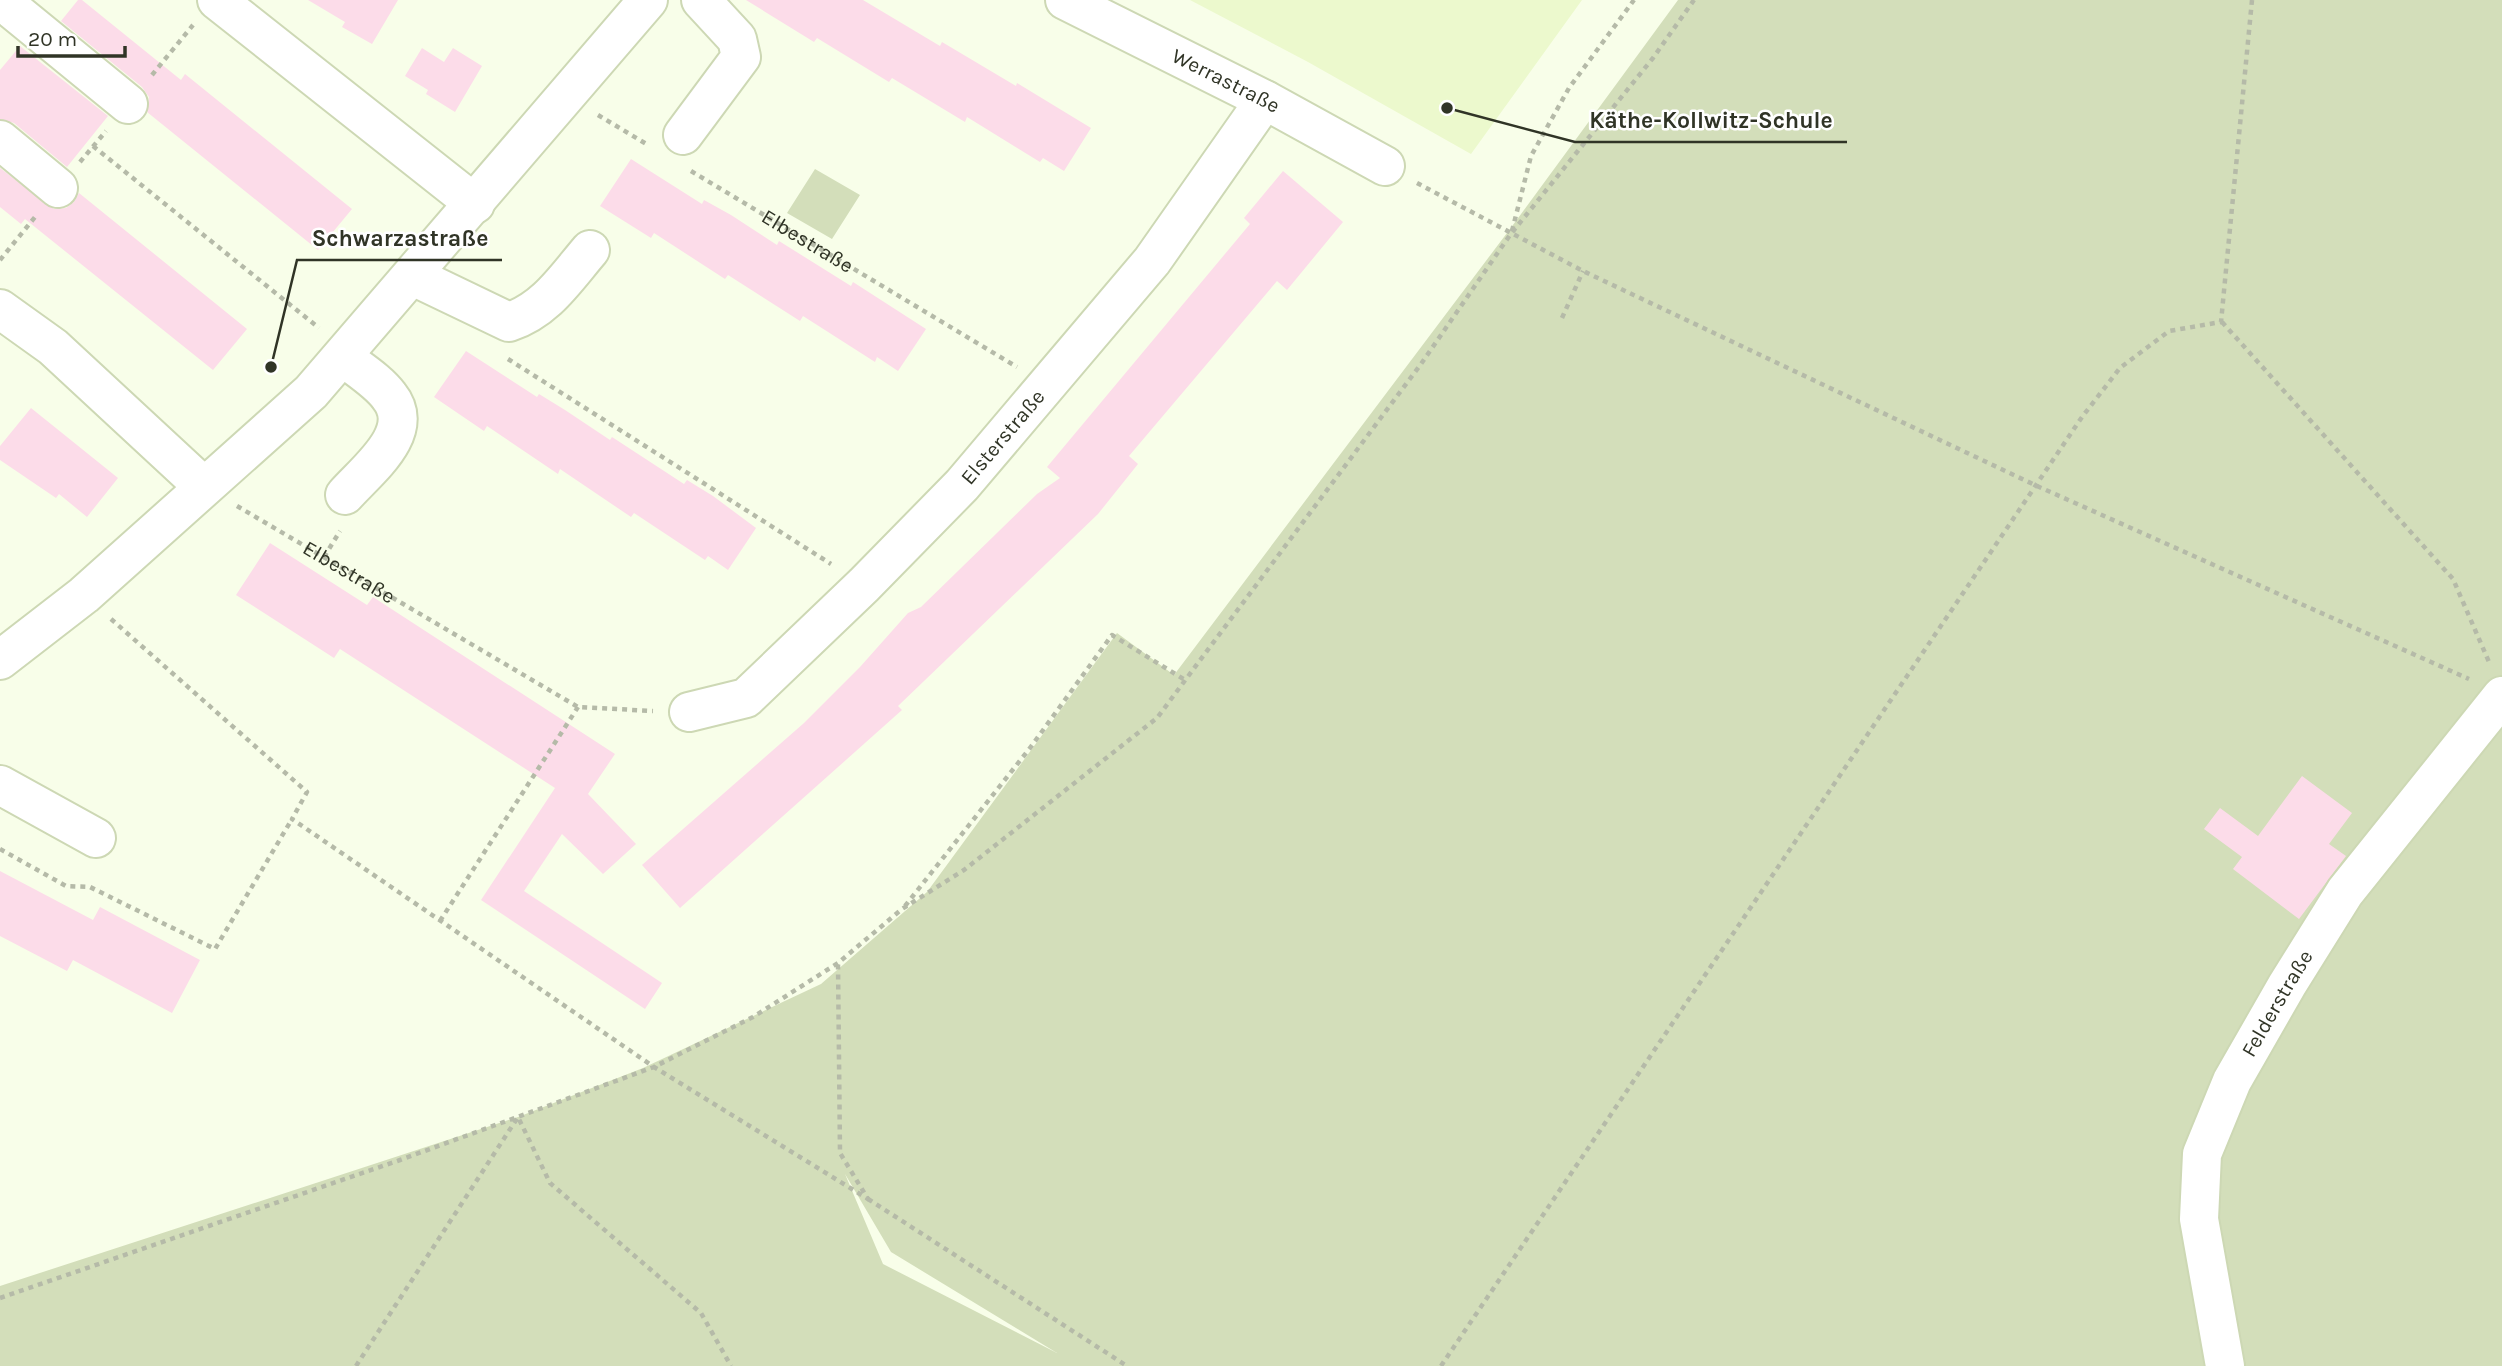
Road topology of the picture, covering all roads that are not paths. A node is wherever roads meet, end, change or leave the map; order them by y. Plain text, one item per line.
1 (217, 0) edge
2 (648, 0) edge
3 (701, 0) edge
4 (1065, 0) edge
5 (13, 11) edge
6 (1265, 100) junction
7 (128, 104) dead end
8 (0, 140) edge
9 (673, 150) road end
10 (1385, 166) road end
11 (58, 188) dead end
12 (475, 204) junction
13 (590, 250) dead end
14 (413, 276) junction
15 (0, 309) edge
16 (346, 354) junction
17 (203, 486) junction
18 (345, 495) dead end
19 (0, 660) edge
20 (2490, 682) edge
21 (688, 712) road end
22 (0, 785) edge
23 (96, 838) dead end
24 (2225, 1366) edge

1 - 12 street
2 - 12 street
3 - 9 street
4 - 6 street, Werrastraße
5 - 7 street
6 - 10 street, Werrastraße
6 - 21 street, Elsterstraße
8 - 11 street
12 - 14 street
13 - 14 street
14 - 16 street
15 - 17 street
16 - 17 street
16 - 18 street
17 - 19 street
20 - 24 street, Felderstraße
22 - 23 street

